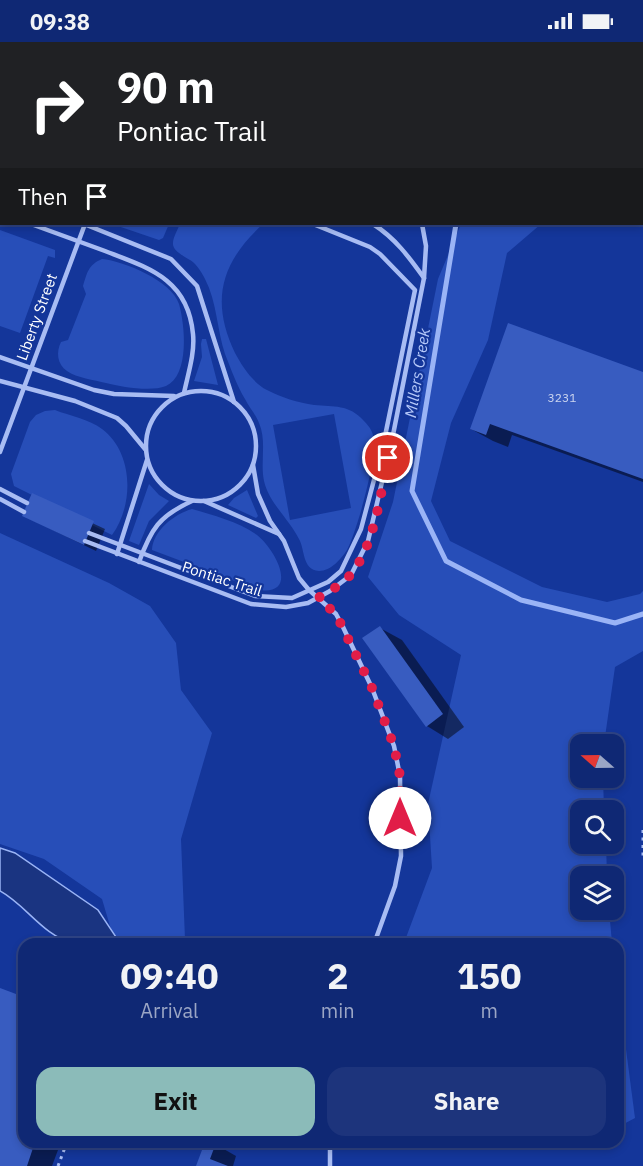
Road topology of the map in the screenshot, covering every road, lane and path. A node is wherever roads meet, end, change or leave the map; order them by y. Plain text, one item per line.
1 (34, 225) edge
2 (85, 225) edge
3 (87, 225) edge
4 (315, 225) edge
5 (374, 225) edge
6 (422, 225) edge
7 (78, 241) junction
8 (424, 278) junction
9 (0, 357) edge
10 (31, 368) junction
11 (0, 381) edge
12 (24, 388) junction
13 (184, 393) junction
14 (176, 396) junction
15 (234, 402) junction
16 (146, 450) junction
17 (0, 452) edge
18 (147, 460) junction
19 (252, 465) junction
20 (0, 489) edge
21 (0, 500) edge
22 (192, 501) junction
23 (204, 501) junction
24 (27, 503) dead end
25 (24, 512) dead end
26 (89, 533) dead end
27 (279, 534) junction
28 (85, 542) dead end
29 (120, 545) junction
30 (117, 554) junction
31 (142, 554) junction
32 (139, 562) junction
33 (309, 590) junction
34 (318, 598) junction
35 (643, 830) edge
36 (643, 858) edge
37 (376, 938) edge
38 (65, 1148) edge
39 (330, 1148) edge
40 (58, 1166) edge
41 (330, 1166) edge

1 - 7 lane
2 - 7 lane, Liberty Street
3 - 15 lane
4 - 33 lane
5 - 8 lane
6 - 8 lane, Pontiac Trail
7 - 10 lane, Liberty Street
7 - 13 lane
8 - 34 lane, Pontiac Trail
9 - 10 lane
10 - 12 lane, Liberty Street
10 - 14 lane
11 - 12 lane
12 - 16 lane
12 - 17 lane, Liberty Street
13 - 14 lane
13 - 15 lane
14 - 16 lane
15 - 19 lane
16 - 18 lane
18 - 22 lane
18 - 29 lane
19 - 23 lane
19 - 27 lane
20 - 24 lane
21 - 25 lane
22 - 23 lane
22 - 31 lane
23 - 27 lane
26 - 29 lane
27 - 33 lane
28 - 30 lane, Pontiac Trail
29 - 30 lane
29 - 31 lane
30 - 32 lane, Pontiac Trail
31 - 32 lane
31 - 33 lane
32 - 34 lane, Pontiac Trail
33 - 34 lane
34 - 37 lane
35 - 36 path
38 - 40 path
39 - 41 lane

